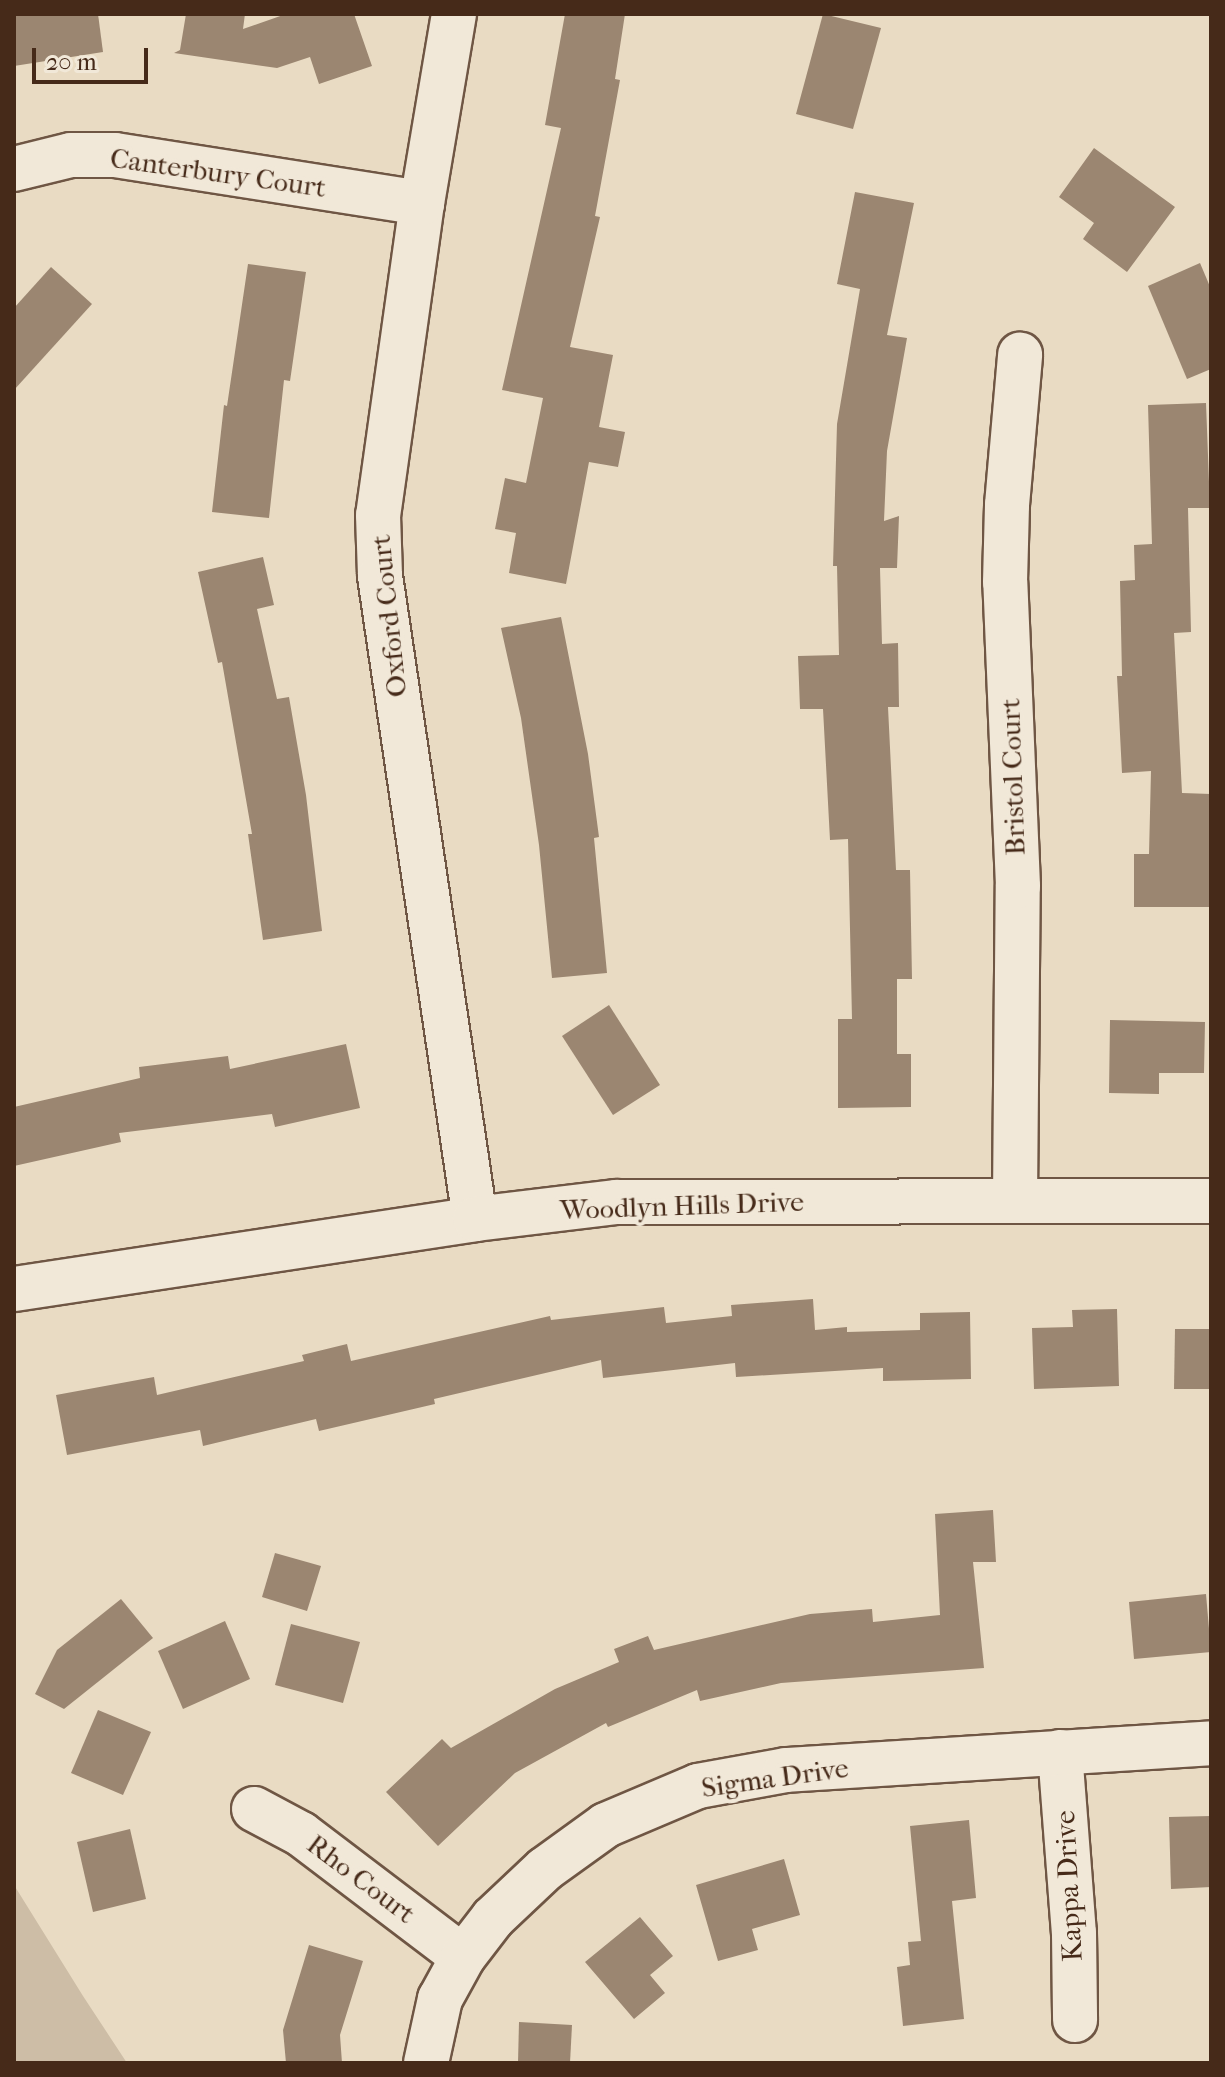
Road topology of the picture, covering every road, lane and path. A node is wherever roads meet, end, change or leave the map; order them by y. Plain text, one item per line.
1 (454, 14) edge
2 (14, 169) edge
3 (422, 203) junction
4 (1020, 355) dead end
5 (1015, 1200) junction
6 (1211, 1201) edge
7 (475, 1219) junction
8 (14, 1289) edge
9 (1211, 1743) edge
10 (1060, 1752) junction
11 (254, 1809) dead end
12 (463, 1957) junction
13 (1075, 2020) dead end
14 (426, 2063) edge

1 - 3 street, Oxford Court
2 - 3 street, Canterbury Court
3 - 7 street, Oxford Court
4 - 5 street, Bristol Court
5 - 6 street, Woodlyn Hills Drive
5 - 7 street, Woodlyn Hills Drive
7 - 8 street, Woodlyn Hills Drive
9 - 10 street, Sigma Drive
10 - 12 street, Sigma Drive
10 - 13 street, Kappa Drive
11 - 12 street, Rho Court
12 - 14 street, Sigma Drive

